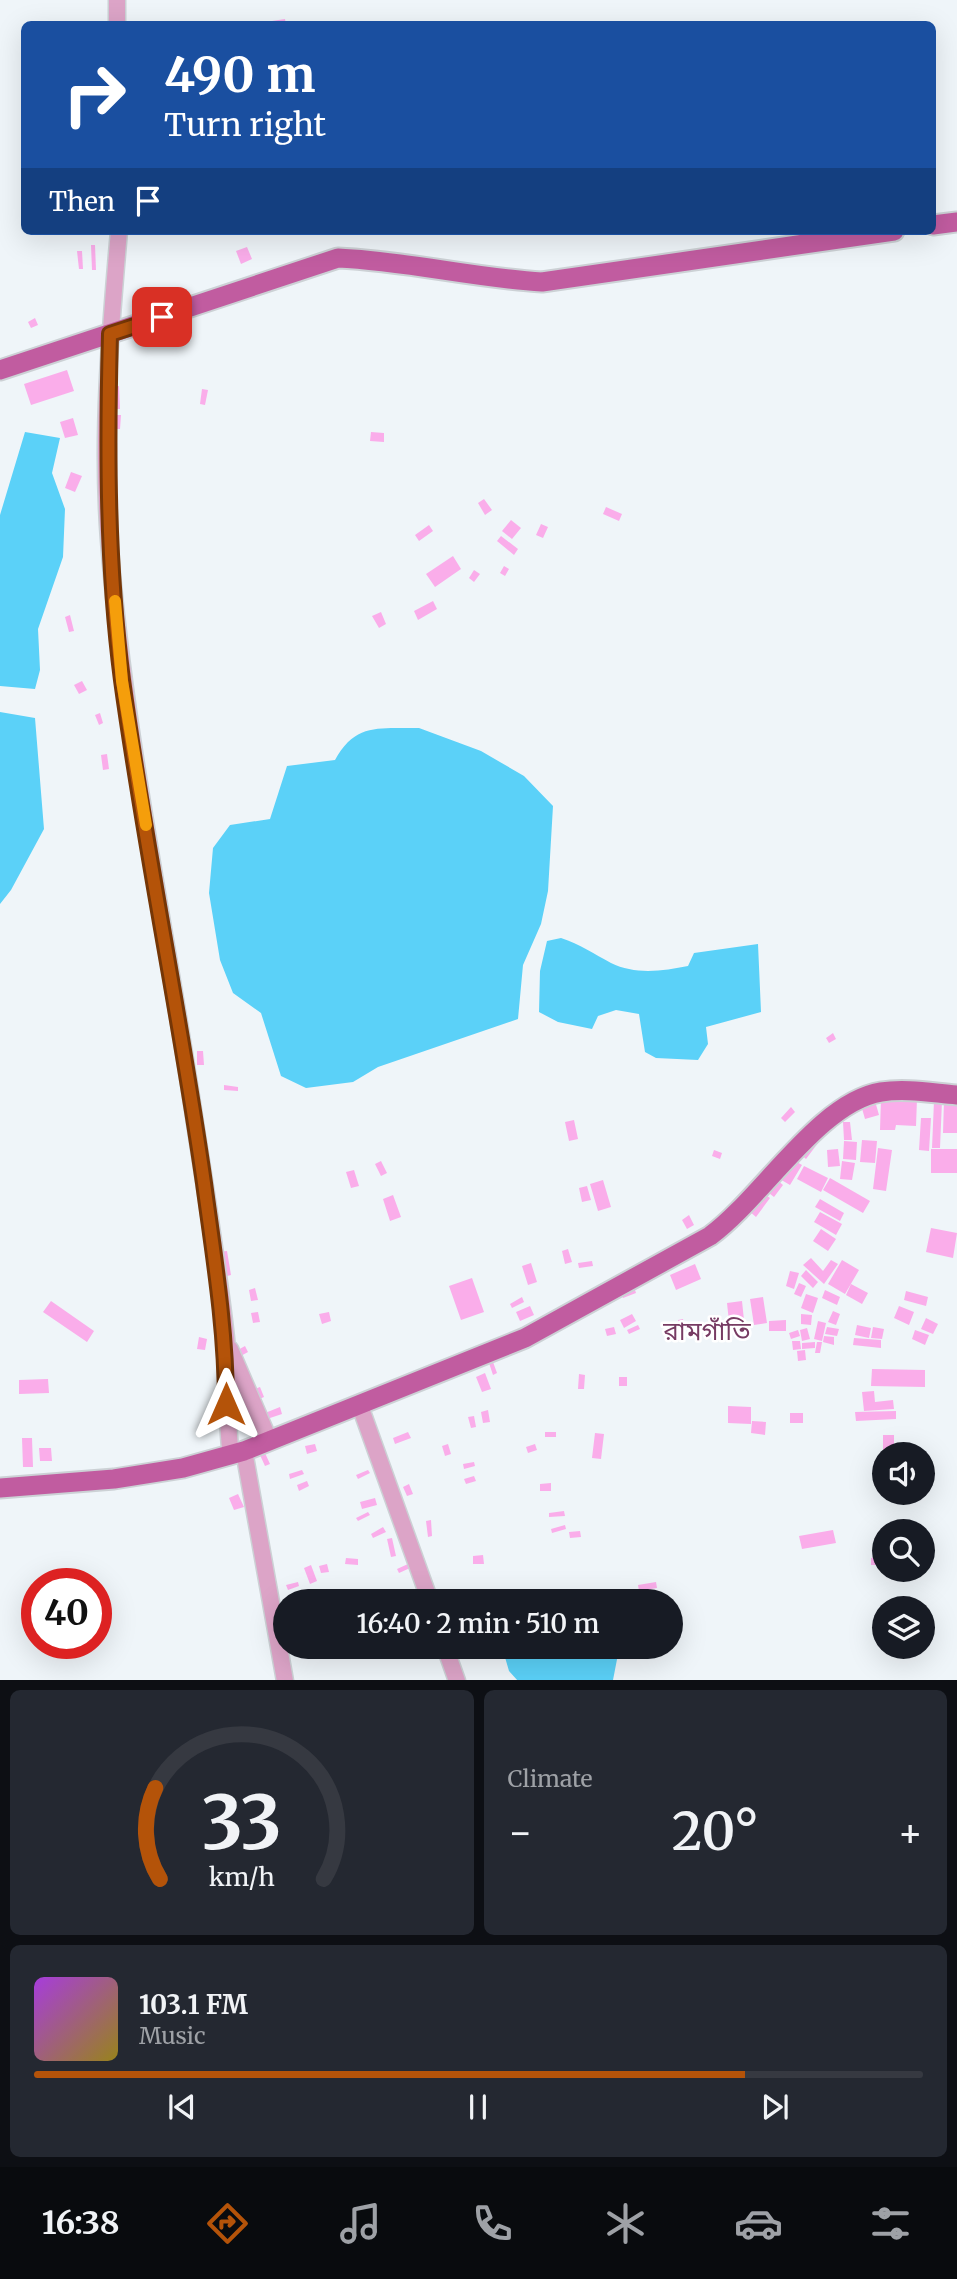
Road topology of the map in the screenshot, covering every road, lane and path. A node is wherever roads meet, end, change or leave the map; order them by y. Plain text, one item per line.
1 (117, 0) edge
2 (117, 21) edge
3 (957, 222) edge
4 (936, 226) edge
5 (119, 235) edge
6 (866, 235) edge
7 (110, 334) junction
8 (0, 370) edge
9 (957, 1096) edge
10 (226, 1340) junction
11 (360, 1406) junction
12 (270, 1441) junction
13 (237, 1453) junction
14 (0, 1488) edge
15 (426, 1589) edge
16 (449, 1659) edge
17 (285, 1680) edge
18 (457, 1680) edge

1 - 2 street
3 - 4 main road
5 - 7 street
6 - 7 main road
7 - 8 main road
7 - 10 street
9 - 11 main road
10 - 12 street
10 - 13 street
11 - 12 main road
11 - 15 street
12 - 13 main road
13 - 14 main road
13 - 17 street
16 - 18 street

